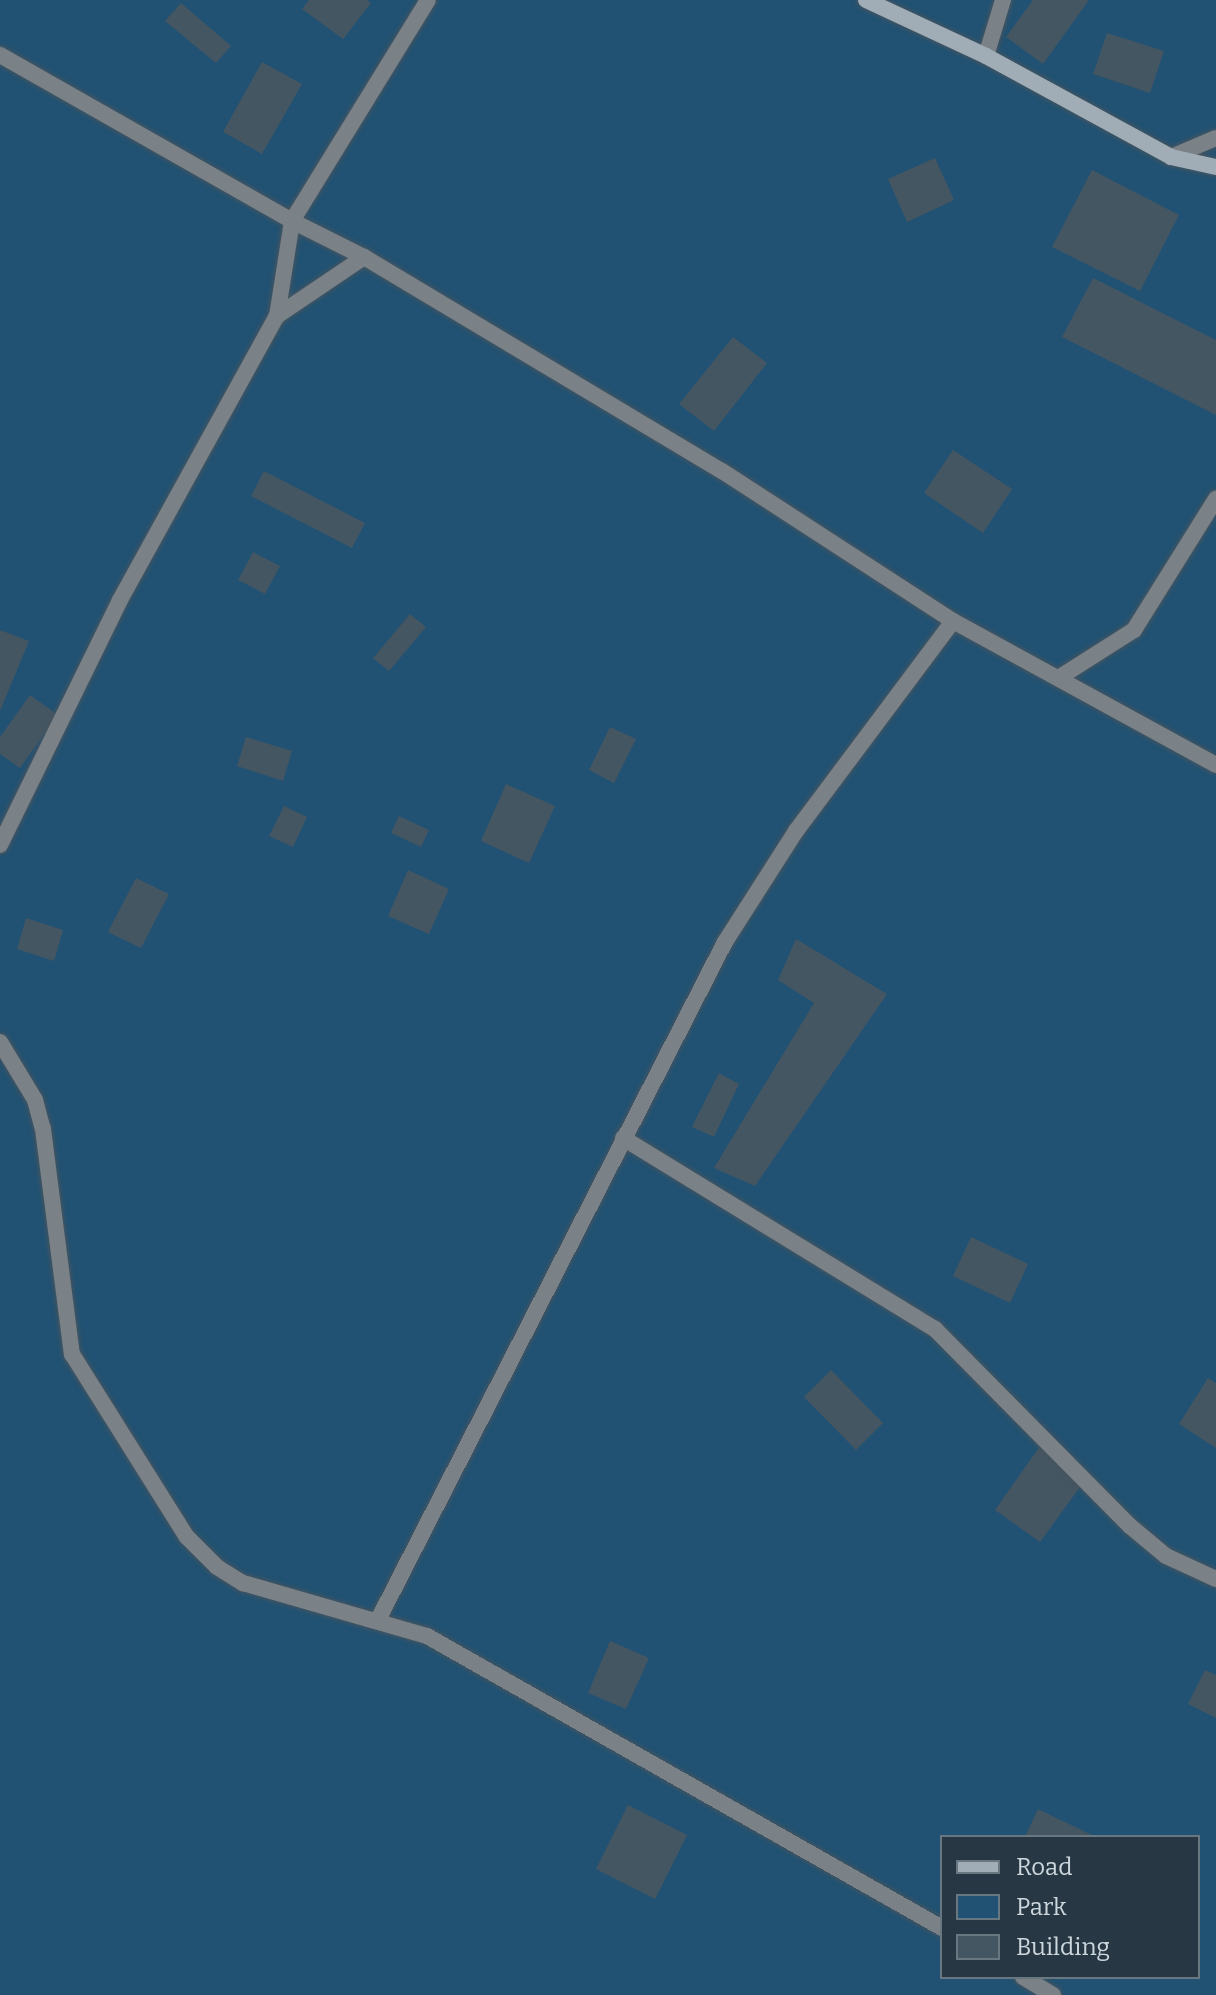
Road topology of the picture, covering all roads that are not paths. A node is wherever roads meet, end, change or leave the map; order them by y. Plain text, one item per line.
1 (428, 0) edge
2 (866, 0) edge
3 (1003, 0) edge
4 (0, 55) edge
5 (986, 56) junction
6 (1216, 138) edge
7 (1171, 157) junction
8 (1216, 167) edge
9 (292, 221) junction
10 (364, 257) junction
11 (277, 316) junction
12 (1216, 499) edge
13 (953, 621) junction
14 (1060, 677) junction
15 (1216, 765) edge
16 (0, 845) edge
17 (0, 1042) edge
18 (623, 1138) junction
19 (1216, 1579) edge
20 (379, 1618) junction
21 (940, 1927) edge
22 (1026, 1979) edge
23 (1053, 1995) edge

1 - 9 street
2 - 5 street
3 - 5 street
4 - 9 street
5 - 7 street
6 - 7 street
7 - 8 street
9 - 10 street
9 - 11 street
10 - 11 street
10 - 13 street
11 - 16 street
12 - 14 street
13 - 14 street
13 - 18 street
14 - 15 street
17 - 20 street
18 - 19 street
18 - 20 street
20 - 21 street
22 - 23 street

